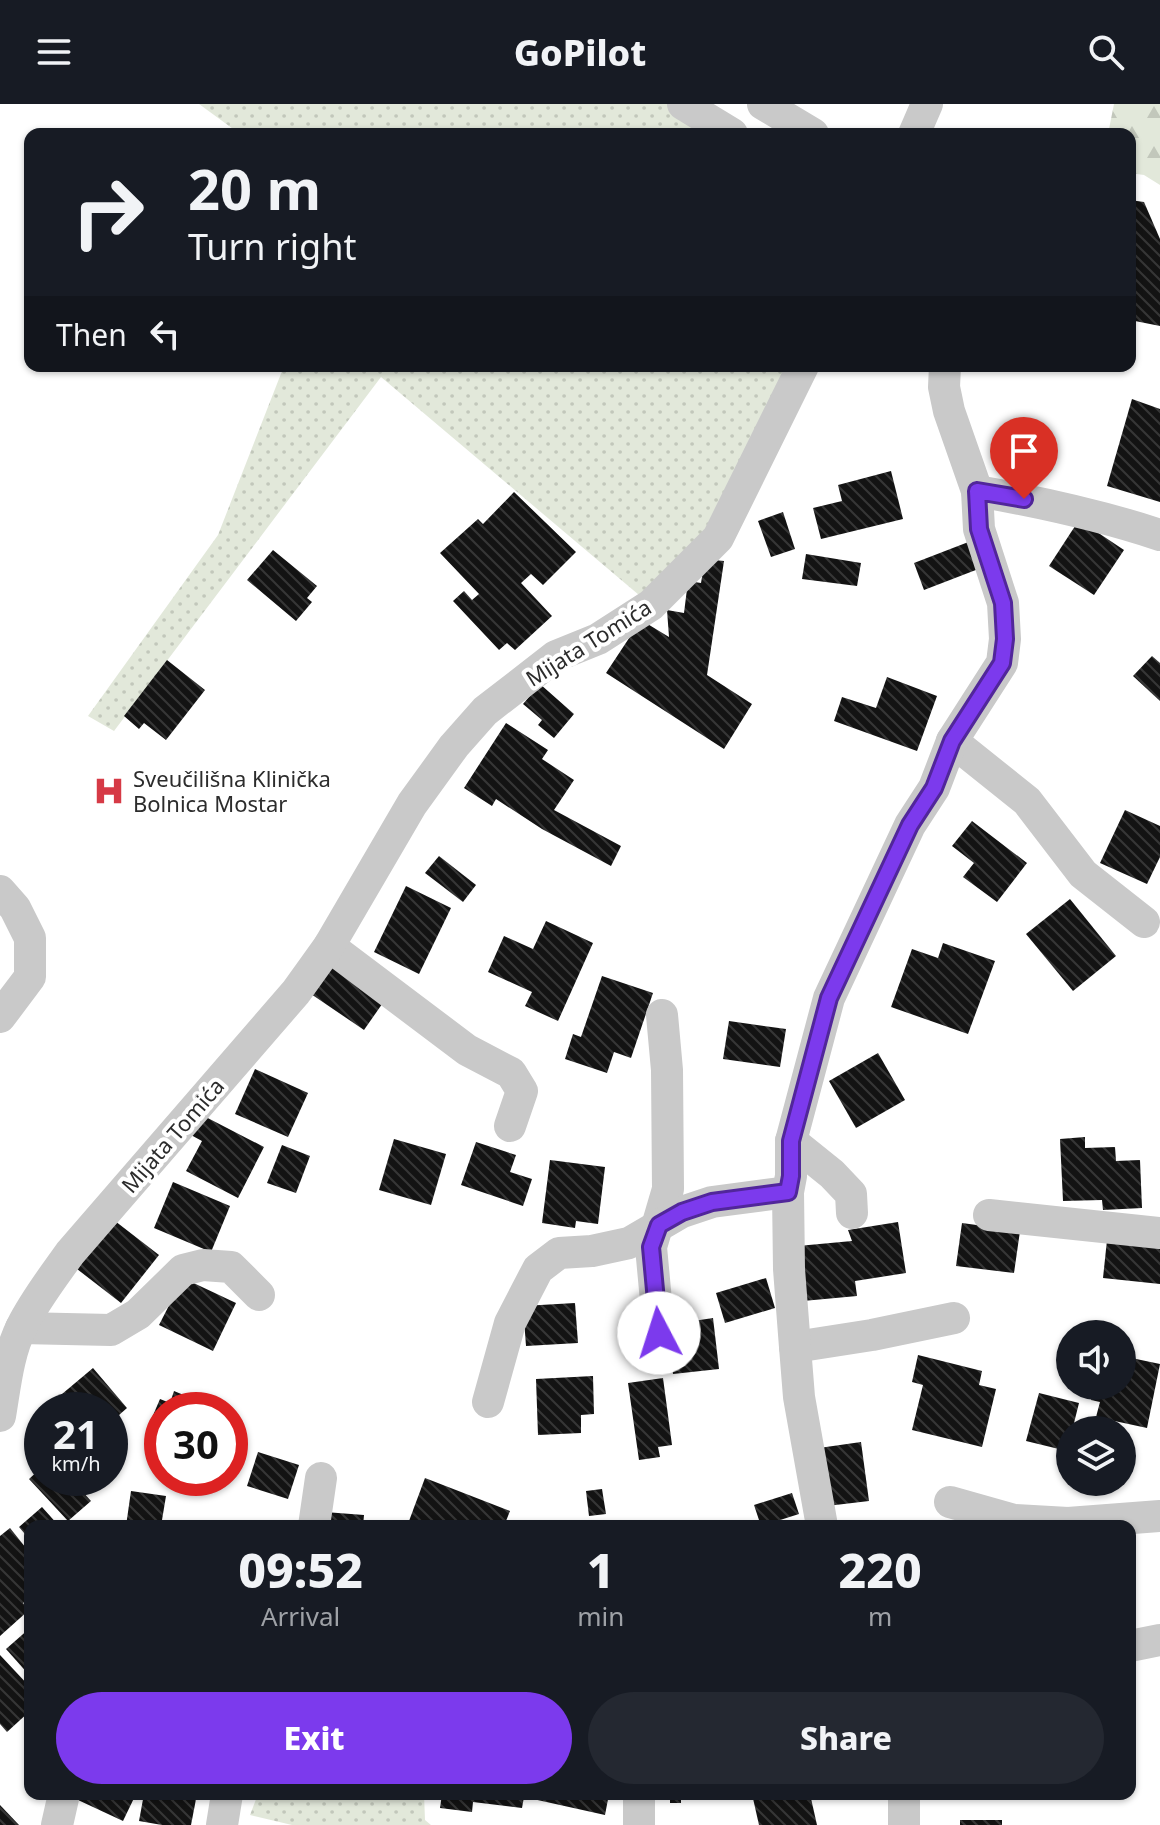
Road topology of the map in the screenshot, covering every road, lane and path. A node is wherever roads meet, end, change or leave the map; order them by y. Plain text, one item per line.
1 (683, 104) edge
2 (763, 104) edge
3 (927, 104) edge
4 (722, 128) edge
5 (803, 128) edge
6 (917, 128) edge
7 (800, 372) edge
8 (945, 372) edge
9 (977, 491) junction
10 (1160, 535) edge
11 (952, 741) junction
12 (0, 891) edge
13 (1144, 922) dead end
14 (329, 946) junction
15 (662, 1015) dead end
16 (0, 1017) edge
17 (510, 1126) dead end
18 (791, 1141) junction
19 (788, 1192) junction
20 (852, 1213) dead end
21 (989, 1215) dead end
22 (659, 1225) junction
23 (1160, 1233) edge
24 (259, 1295) dead end
25 (954, 1318) dead end
26 (21, 1328) junction
27 (659, 1333) dead end
28 (795, 1347) junction
29 (488, 1402) dead end
30 (0, 1416) edge
31 (321, 1478) dead end
32 (950, 1502) dead end
33 (1160, 1516) edge
34 (315, 1520) edge
35 (821, 1520) edge
36 (1014, 1520) edge
37 (1107, 1520) edge
38 (1160, 1640) edge
39 (1136, 1645) edge
40 (63, 1800) edge
41 (226, 1800) edge
42 (639, 1800) edge
43 (904, 1800) edge
44 (57, 1825) edge
45 (222, 1825) edge
46 (639, 1825) edge
47 (904, 1825) edge

1 - 4 street
2 - 5 street
3 - 6 street
7 - 14 street, Mijata Tomića
8 - 9 street
9 - 10 street
9 - 11 street
11 - 13 street
11 - 18 street
12 - 16 street
14 - 17 street
14 - 26 street, Mijata Tomića
15 - 22 street
18 - 19 street
18 - 20 street
19 - 22 street
19 - 28 street
21 - 23 street
22 - 27 street
22 - 29 street
24 - 26 street
25 - 28 street
26 - 30 street, Mijata Tomića
28 - 35 street
31 - 34 street
32 - 36 street
33 - 37 street
38 - 39 street
40 - 44 street
41 - 45 street
42 - 46 street
43 - 47 street

